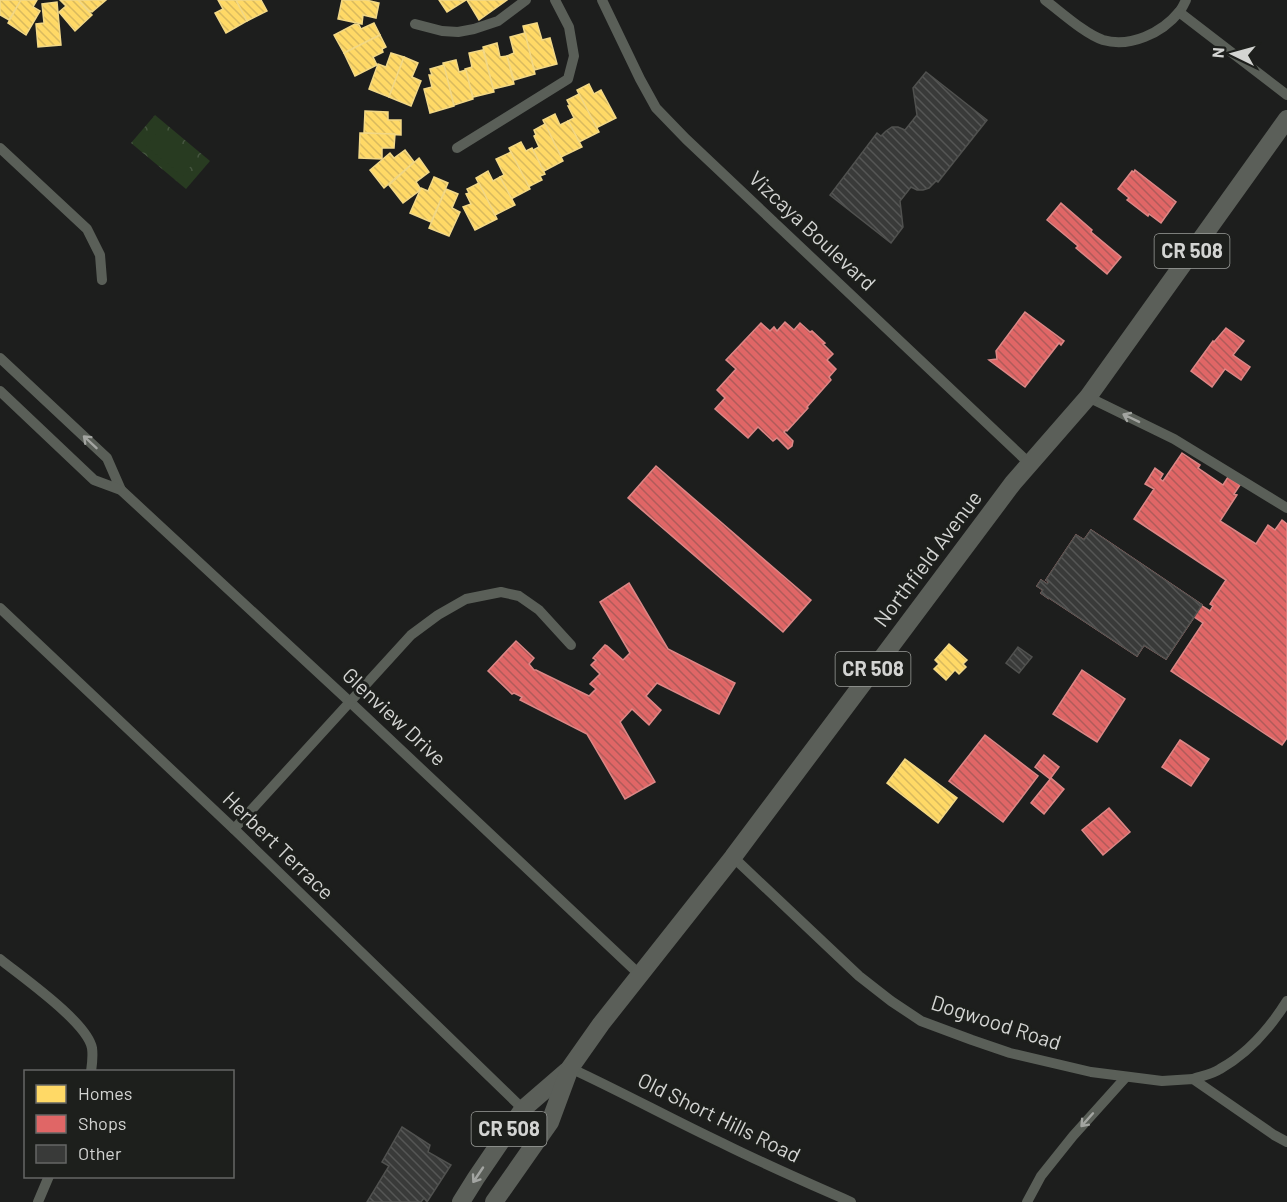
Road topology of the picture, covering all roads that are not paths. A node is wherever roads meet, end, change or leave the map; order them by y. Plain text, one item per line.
1 (526, 0) edge
2 (555, 0) edge
3 (602, 0) edge
4 (1045, 0) edge
5 (1186, 0) edge
6 (1179, 12) junction
7 (415, 24) dead end
8 (1287, 95) edge
9 (1287, 119) edge
10 (0, 148) edge
11 (457, 148) dead end
12 (102, 280) dead end
13 (0, 358) edge
14 (0, 391) edge
15 (1088, 397) junction
16 (1030, 464) junction
17 (121, 490) junction
18 (1287, 508) edge
19 (2, 611) edge
20 (572, 645) dead end
21 (350, 702) junction
22 (234, 829) junction
23 (733, 857) junction
24 (0, 959) edge
25 (640, 975) junction
26 (1287, 1001) edge
27 (570, 1068) junction
28 (91, 1070) edge
29 (1126, 1077) junction
30 (1193, 1078) junction
31 (523, 1109) junction
32 (1287, 1142) edge
33 (48, 1178) edge
34 (38, 1202) edge
35 (461, 1202) edge
36 (494, 1202) edge
37 (851, 1202) edge
38 (1027, 1202) edge

1 - 7 street
2 - 11 street
3 - 16 street, Vizcaya Boulevard
4 - 6 street
5 - 6 street
6 - 8 street
9 - 15 main road, Northfield Avenue / CR 508
10 - 12 street
17 -> 13 street, Glenview Drive
14 - 17 street, Glenview Drive
15 - 16 main road, Northfield Avenue / CR 508
18 -> 15 street
16 - 23 main road, Northfield Avenue / CR 508
17 - 21 street, Glenview Drive
19 - 22 street, Herbert Terrace
20 - 21 street
21 - 22 street
21 - 25 street, Glenview Drive
22 - 31 street, Herbert Terrace
23 - 25 main road, Northfield Avenue / CR 508
23 - 29 street, Dogwood Road
24 - 28 street
25 - 27 main road, Northfield Avenue / CR 508
26 - 30 street, Dogwood Road
27 - 31 main road, CR 508
27 - 36 main road, CR 508
27 - 37 street, Old Short Hills Road
29 - 30 street, Dogwood Road
29 -> 38 street
30 - 32 street
31 -> 35 main road, CR 508
31 - 36 main road
33 - 34 street

